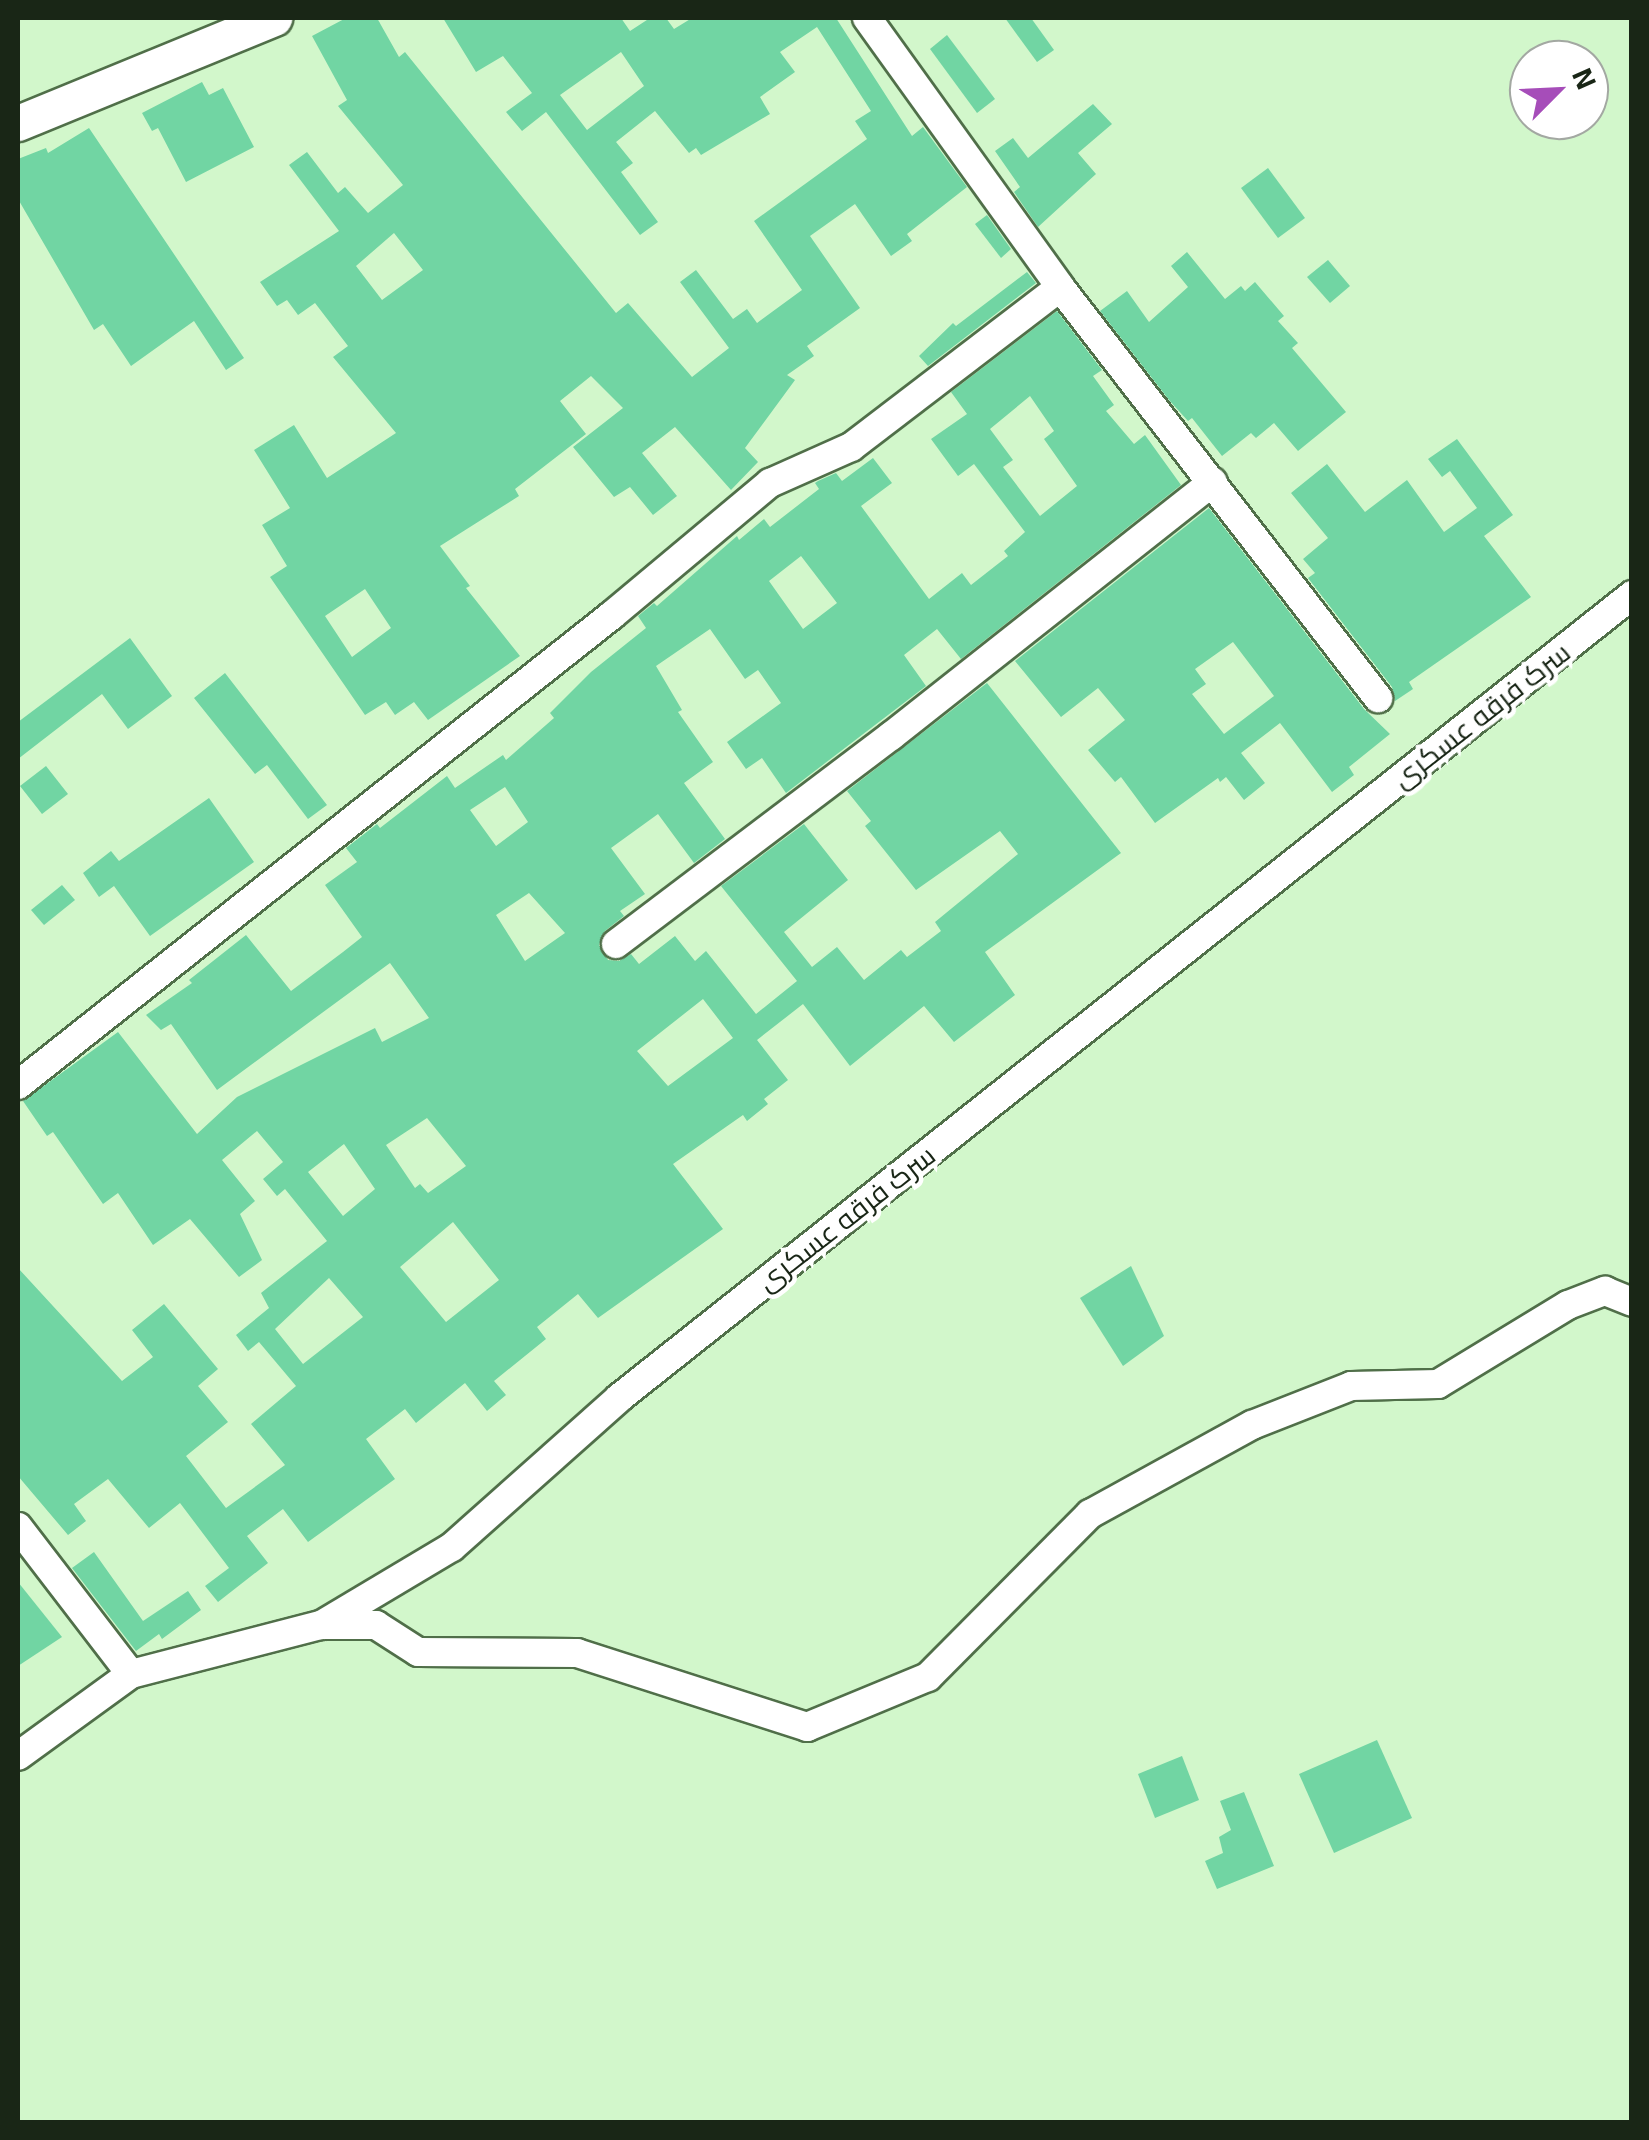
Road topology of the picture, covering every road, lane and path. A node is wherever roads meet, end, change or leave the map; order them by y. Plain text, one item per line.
1 (274, 18) edge
2 (867, 18) edge
3 (18, 123) edge
4 (1060, 287) junction
5 (1212, 482) junction
6 (1632, 596) edge
7 (1378, 698) dead end
8 (616, 944) dead end
9 (18, 1085) edge
10 (1632, 1302) edge
11 (18, 1526) edge
12 (321, 1625) junction
13 (130, 1674) junction
14 (18, 1756) edge

1 - 3 street
2 - 4 street
4 - 5 street
4 - 9 street
5 - 7 street
5 - 8 street
6 - 12 street, سرک فرقه عسکری
10 - 12 street
11 - 13 street
12 - 13 street, سرک فرقه عسکری
13 - 14 street, سرک فرقه عسکری

